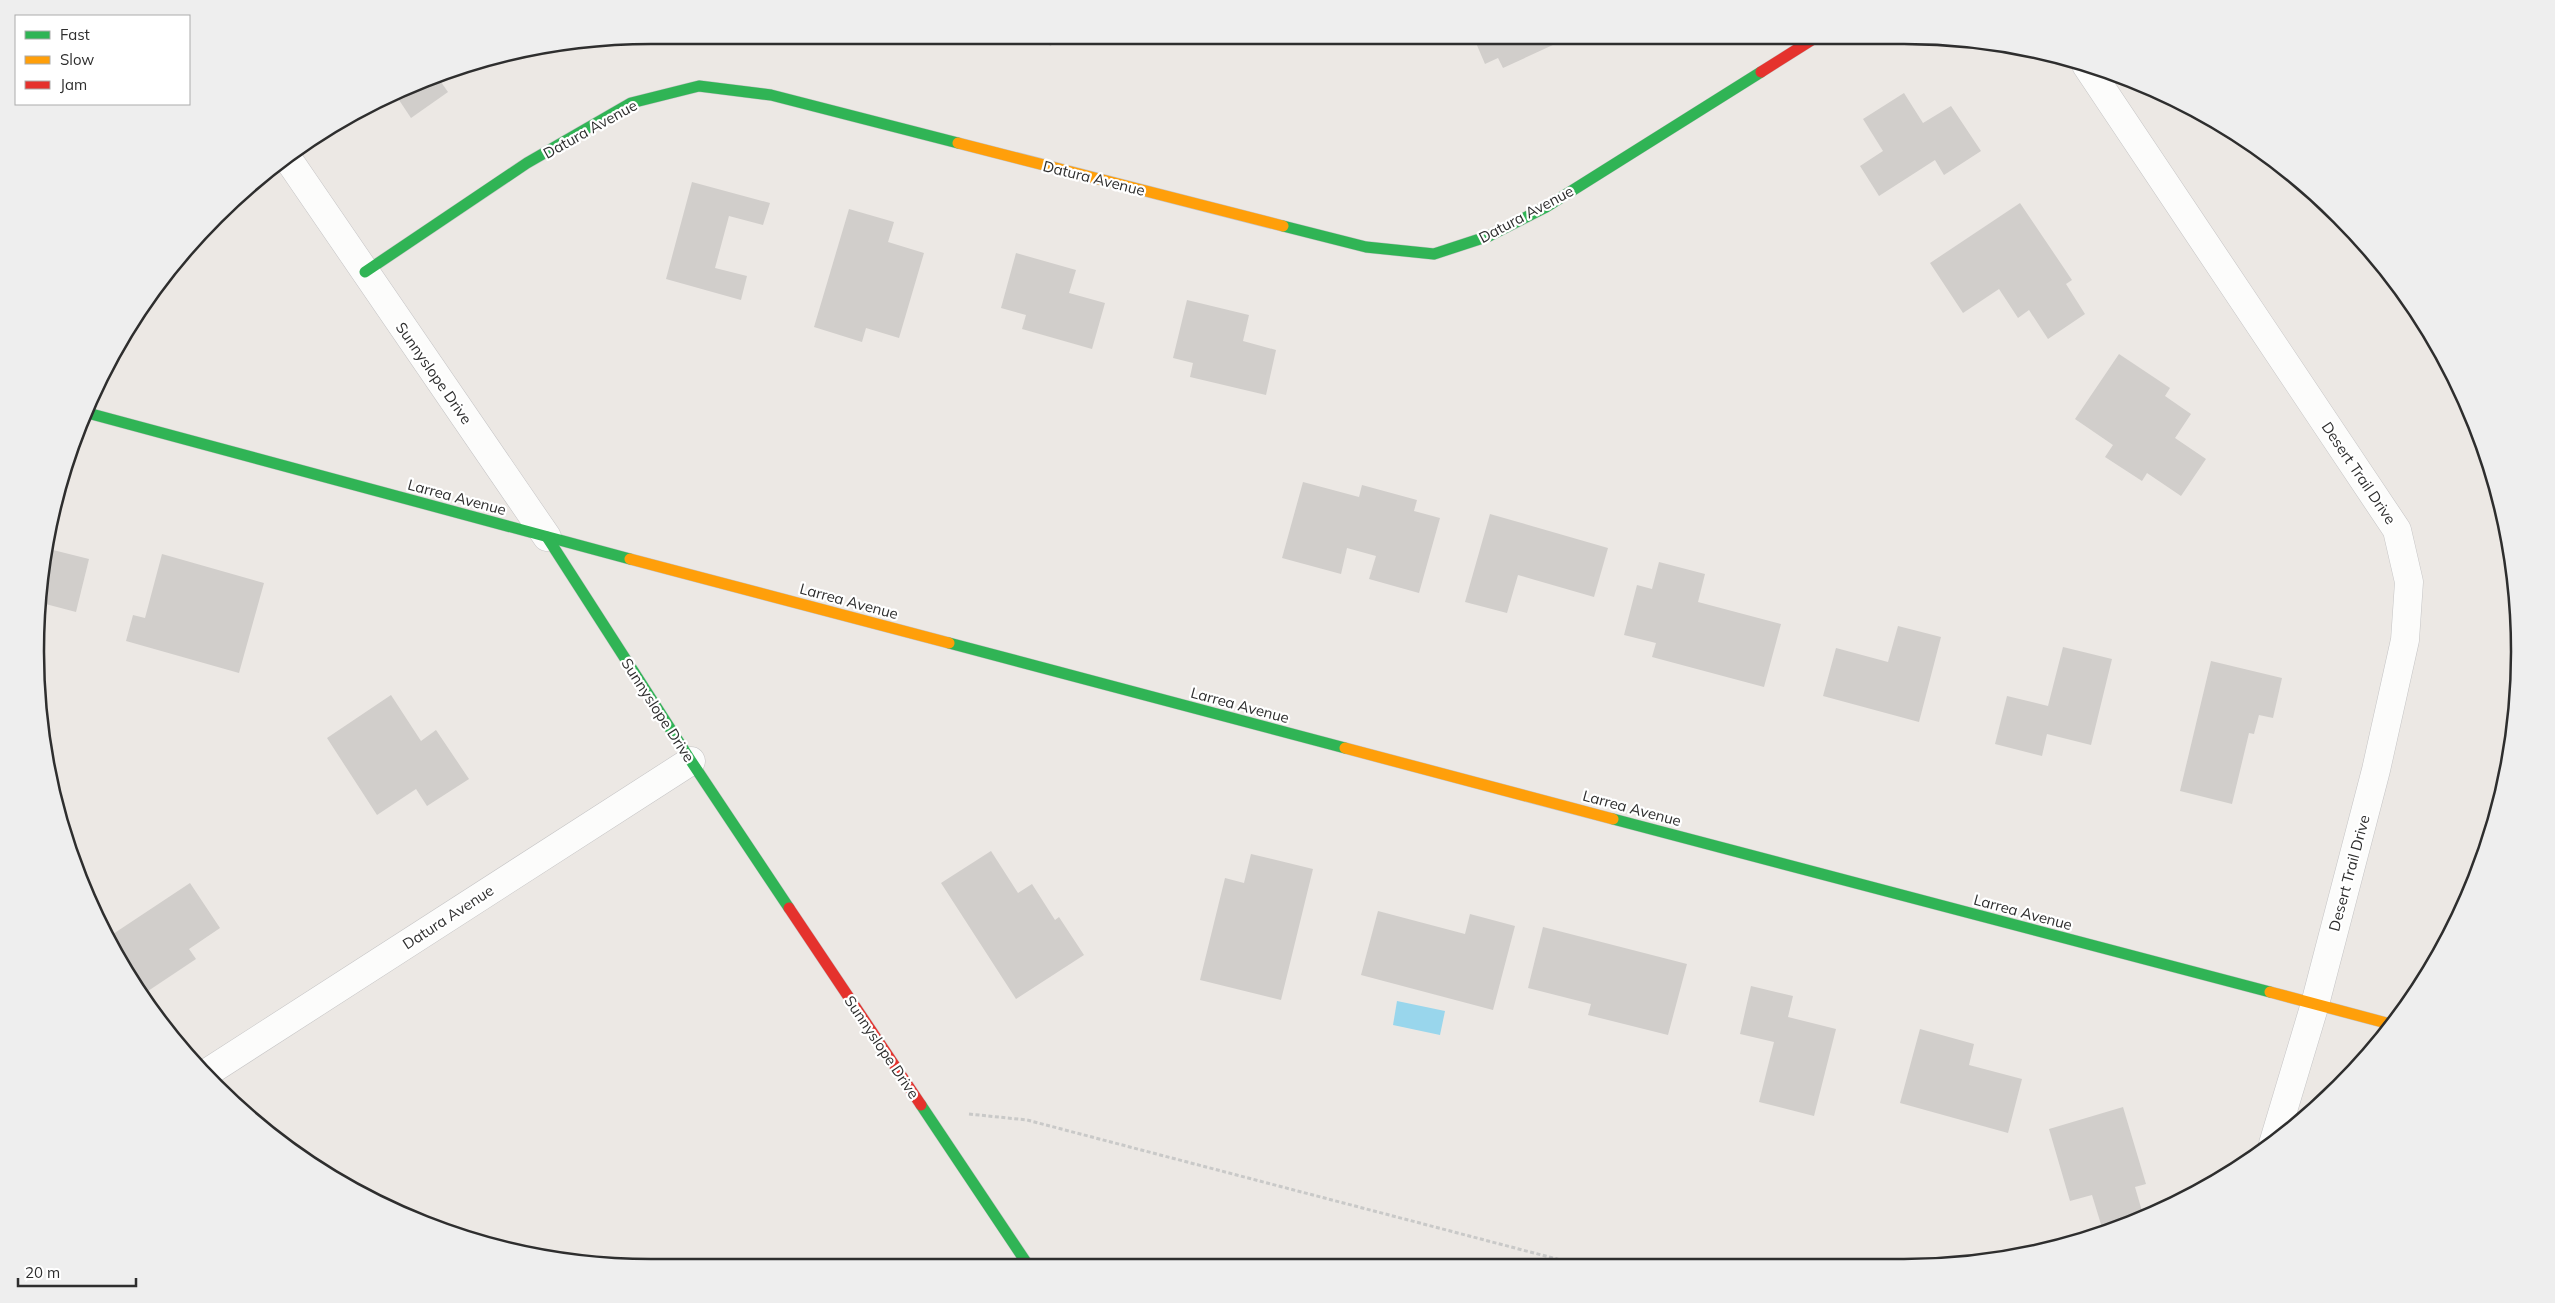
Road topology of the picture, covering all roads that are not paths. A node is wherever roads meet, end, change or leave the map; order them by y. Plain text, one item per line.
1 (1805, 44) edge
2 (2092, 74) edge
3 (291, 163) edge
4 (365, 272) junction
5 (92, 414) edge
6 (547, 537) junction
7 (691, 760) junction
8 (2315, 1004) junction
9 (2385, 1023) edge
10 (212, 1070) edge
11 (2277, 1131) edge
12 (1023, 1259) edge

1 - 4 street, Datura Avenue
2 - 8 street, Desert Trail Drive
3 - 4 street, Sunnyslope Drive
4 - 6 street, Sunnyslope Drive
5 - 6 street, Larrea Avenue
6 - 7 street, Sunnyslope Drive
6 - 8 street, Larrea Avenue
7 - 10 street, Datura Avenue
7 - 12 street, Sunnyslope Drive
8 - 9 street, Larrea Avenue
8 - 11 street, Desert Trail Drive

